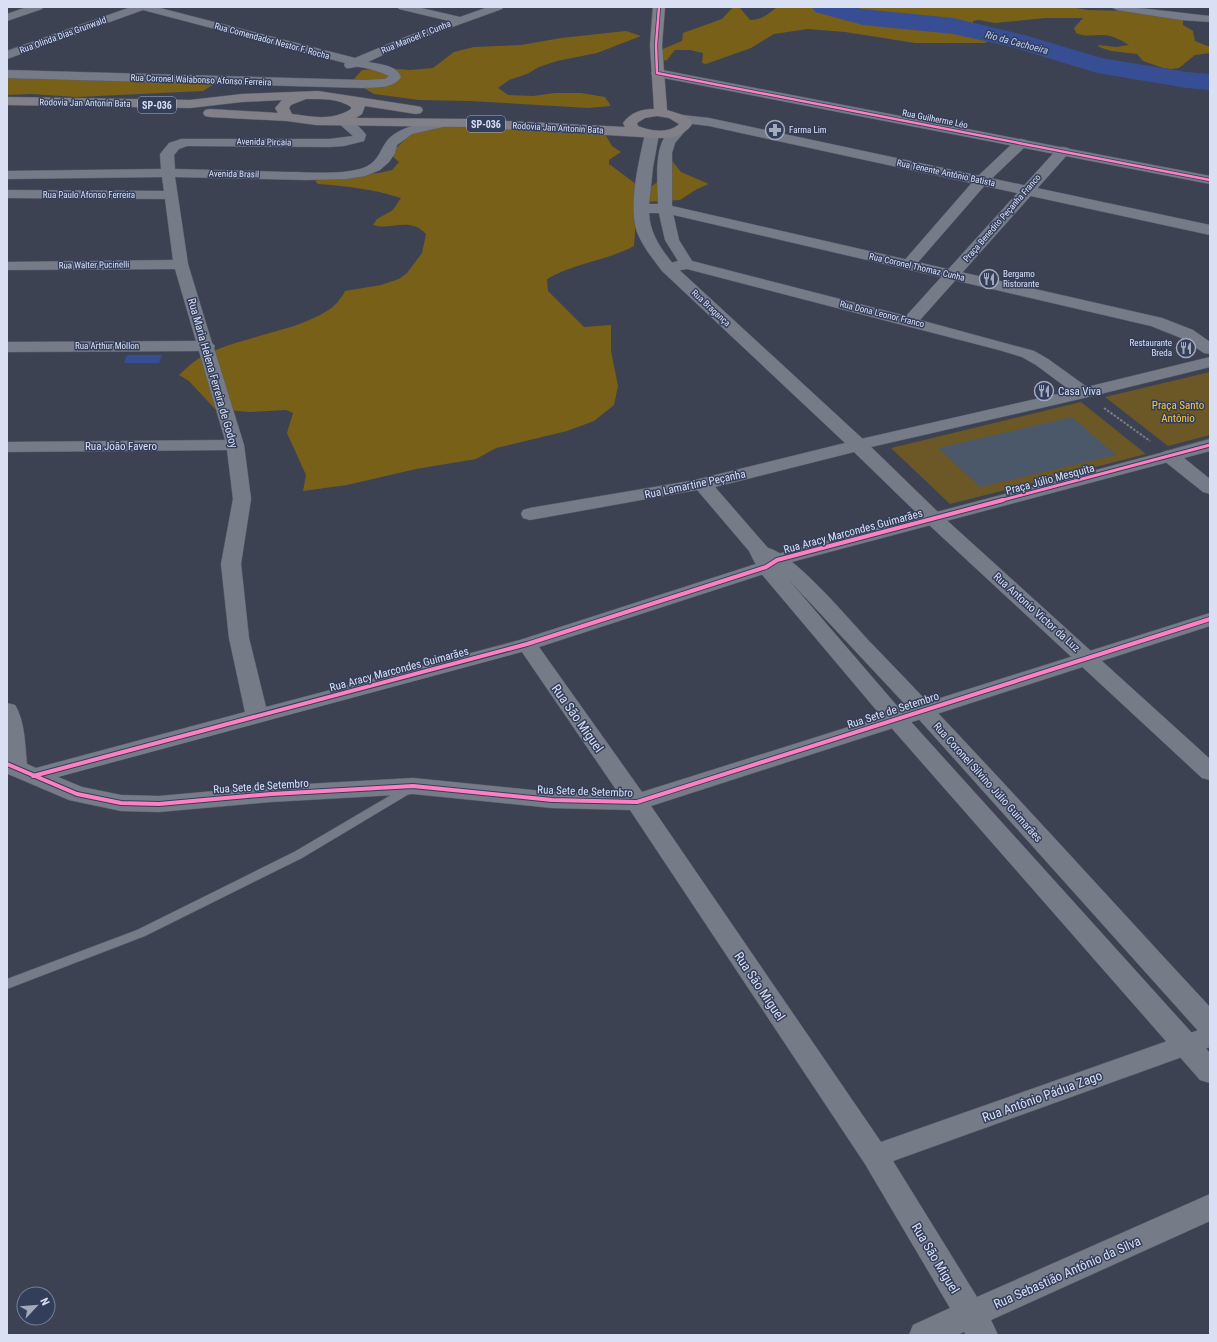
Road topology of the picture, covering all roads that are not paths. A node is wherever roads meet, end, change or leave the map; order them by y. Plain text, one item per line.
1 (38, 7) edge
2 (143, 7) edge
3 (403, 7) edge
4 (498, 7) edge
5 (659, 7) edge
6 (1117, 7) edge
7 (7, 18) edge
8 (1210, 19) edge
9 (459, 20) junction
10 (7, 55) edge
11 (354, 63) junction
12 (336, 70) junction
13 (657, 73) junction
14 (7, 74) edge
15 (394, 79) joint
16 (333, 83) junction
17 (304, 89) junction
18 (327, 96) junction
19 (345, 99) junction
20 (7, 101) edge
21 (7, 110) edge
22 (661, 113) junction
23 (616, 115) dead end
24 (639, 115) junction
25 (287, 116) junction
26 (570, 116) dead end
27 (338, 121) junction
28 (442, 123) junction
29 (680, 125) junction
30 (646, 133) junction
31 (1021, 143) junction
32 (1063, 151) junction
33 (168, 173) junction
34 (7, 174) edge
35 (1210, 180) edge
36 (981, 181) junction
37 (1025, 190) junction
38 (7, 194) edge
39 (171, 195) junction
40 (642, 208) junction
41 (664, 209) junction
42 (1210, 230) edge
43 (181, 264) junction
44 (688, 264) junction
45 (7, 266) edge
46 (908, 266) junction
47 (668, 268) junction
48 (953, 275) junction
49 (910, 321) junction
50 (207, 346) junction
51 (7, 347) edge
52 (1210, 349) edge
53 (1210, 362) edge
54 (1084, 393) junction
55 (235, 445) junction
56 (858, 445) junction
57 (1210, 445) edge
58 (7, 447) edge
59 (1170, 456) junction
60 (702, 484) junction
61 (1210, 488) edge
62 (530, 514) dead end
63 (934, 519) junction
64 (767, 559) junction
65 (1210, 619) edge
66 (527, 644) junction
67 (1087, 658) junction
68 (7, 710) edge
69 (923, 710) junction
70 (257, 716) junction
71 (896, 718) junction
72 (19, 770) edge
73 (1210, 772) edge
74 (413, 786) junction
75 (637, 802) junction
76 (7, 984) edge
77 (1210, 1025) edge
78 (1198, 1040) edge
79 (1210, 1072) edge
80 (875, 1156) junction
81 (1210, 1207) edge
82 (977, 1325) edge
83 (924, 1335) edge

1 - 7 street
2 - 10 street, Rua Olinda Dias Grunwald
2 - 11 street, Rua Comendador Nestor F. Rocha
3 - 9 street
4 - 9 street, Rua Manoel F. Cunha
5 - 13 main road
6 - 8 street
9 - 11 street, Rua Manoel F. Cunha
11 - 12 street, Rua Manoel F. Cunha
11 - 15 street, Rua Comendador Nestor F. Rocha
12 - 16 street
12 - 17 street, Rua Manoel F. Cunha
13 - 22 main road
13 - 31 street, Rua Guilherme Léo
14 - 17 street, Rua Coronel Walabonso Afonso Ferreira
15 - 16 street, Rua Coronel Walabonso Afonso Ferreira
16 - 17 street, Rua Coronel Walabonso Afonso Ferreira
16 - 18 street
17 - 18 main road, SP-036
17 - 20 main road, Rodovia Jan Antonin Bata / SP-036
17 - 25 main road, SP-036
18 - 19 main road, SP-036
19 - 26 main road, Rodovia Jan Antonin Bata / SP-036
19 - 27 main road, SP-036
21 - 25 main road, Rodovia Jan Antonin Bata / SP-036
22 - 24 main road, Rodovia Jan Antonin Bata
22 - 29 main road
23 - 24 main road, Rodovia Jan Antonin Bata
24 - 30 main road
25 - 27 main road, SP-036
27 - 28 main road, Rodovia Jan Antonin Bata / SP-036
27 - 33 street, Avenida Pircaia
28 - 30 main road, Rodovia Jan Antonin Bata / SP-036
28 - 33 street, Avenida Brasil
29 - 30 main road, SP-036
29 - 36 street, Rua Tenente Antônio Batista
29 - 41 street
30 - 40 street, Rua Bragança
31 - 32 street, Rua Guilherme Léo
31 - 36 street
32 - 35 street, Rua Guilherme Léo
32 - 37 street, Praça Benedito Peçanha Franco
33 - 34 street, Avenida Brasil
33 - 39 street, Rua Maria Helena Ferreira de Godoy
36 - 37 street, Rua Tenente Antônio Batista
36 - 46 street
37 - 42 street, Rua Tenente Antônio Batista
37 - 48 street, Praça Benedito Peçanha Franco
38 - 39 street, Rua Paulo Afonso Ferreira
39 - 43 street, Rua Maria Helena Ferreira de Godoy
40 - 41 street, Rua Coronel Thomaz Cunha
40 - 47 street, Rua Bragança
41 - 44 street
41 - 46 street, Rua Coronel Thomaz Cunha
43 - 45 street, Rua Walter Pucinelli
43 - 50 street, Rua Maria Helena Ferreira de Godoy
44 - 47 street, Rua Dona Leonor Franco
44 - 49 street, Rua Dona Leonor Franco
46 - 48 street, Rua Coronel Thomaz Cunha
47 - 56 street, Rua Bragança
48 - 49 street, Praça Benedito Peçanha Franco
48 - 52 street, Rua Coronel Thomaz Cunha
49 - 54 street, Rua Dona Leonor Franco
50 - 51 street, Rua Arthur Mollon
50 - 55 street, Rua Maria Helena Ferreira de Godoy
53 - 54 street
54 - 56 street
55 - 58 street, Rua João Favero
55 - 70 street, Rua Maria Helena Ferreira de Godoy
56 - 60 street, Rua Lamartine Peçanha
56 - 63 street
57 - 59 street
59 - 61 street
59 - 63 street, Praça Júlio Mesquita
60 - 62 street, Rua Lamartine Peçanha
60 - 64 street, Rua Coronel Silvino Júlio Guimarães
63 - 64 street, Rua Aracy Marcondes Guimarães
63 - 67 street, Rua Antonio Victor da Luz
64 - 66 street, Rua Aracy Marcondes Guimarães
64 - 69 street, Rua Coronel Silvino Júlio Guimarães
64 - 71 street, Rua Coronel Silvino Júlio Guimarães
65 - 67 street, Rua Sete de Setembro
66 - 70 street, Rua Aracy Marcondes Guimarães
66 - 75 street, Rua São Miguel
67 - 69 street, Rua Sete de Setembro
67 - 73 street, Rua Antonio Victor da Luz
68 - 72 street
69 - 71 street, Rua Sete de Setembro
69 - 77 street, Rua Coronel Silvino Júlio Guimarães
70 - 72 street, Rua Aracy Marcondes Guimarães
71 - 75 street, Rua Sete de Setembro
71 - 78 street, Rua Coronel Silvino Júlio Guimarães
72 - 74 street, Rua Sete de Setembro
74 - 75 street, Rua Sete de Setembro
74 - 76 lane
75 - 80 street, Rua São Miguel
78 - 79 street, Rua Coronel Silvino Júlio Guimarães
78 - 80 street, Rua Antônio Pádua Zago
80 - 82 street, Rua São Miguel
81 - 82 street, Rua Sebastião Antônio da Silva
82 - 83 street, Rua Sebastião Antônio da Silva

